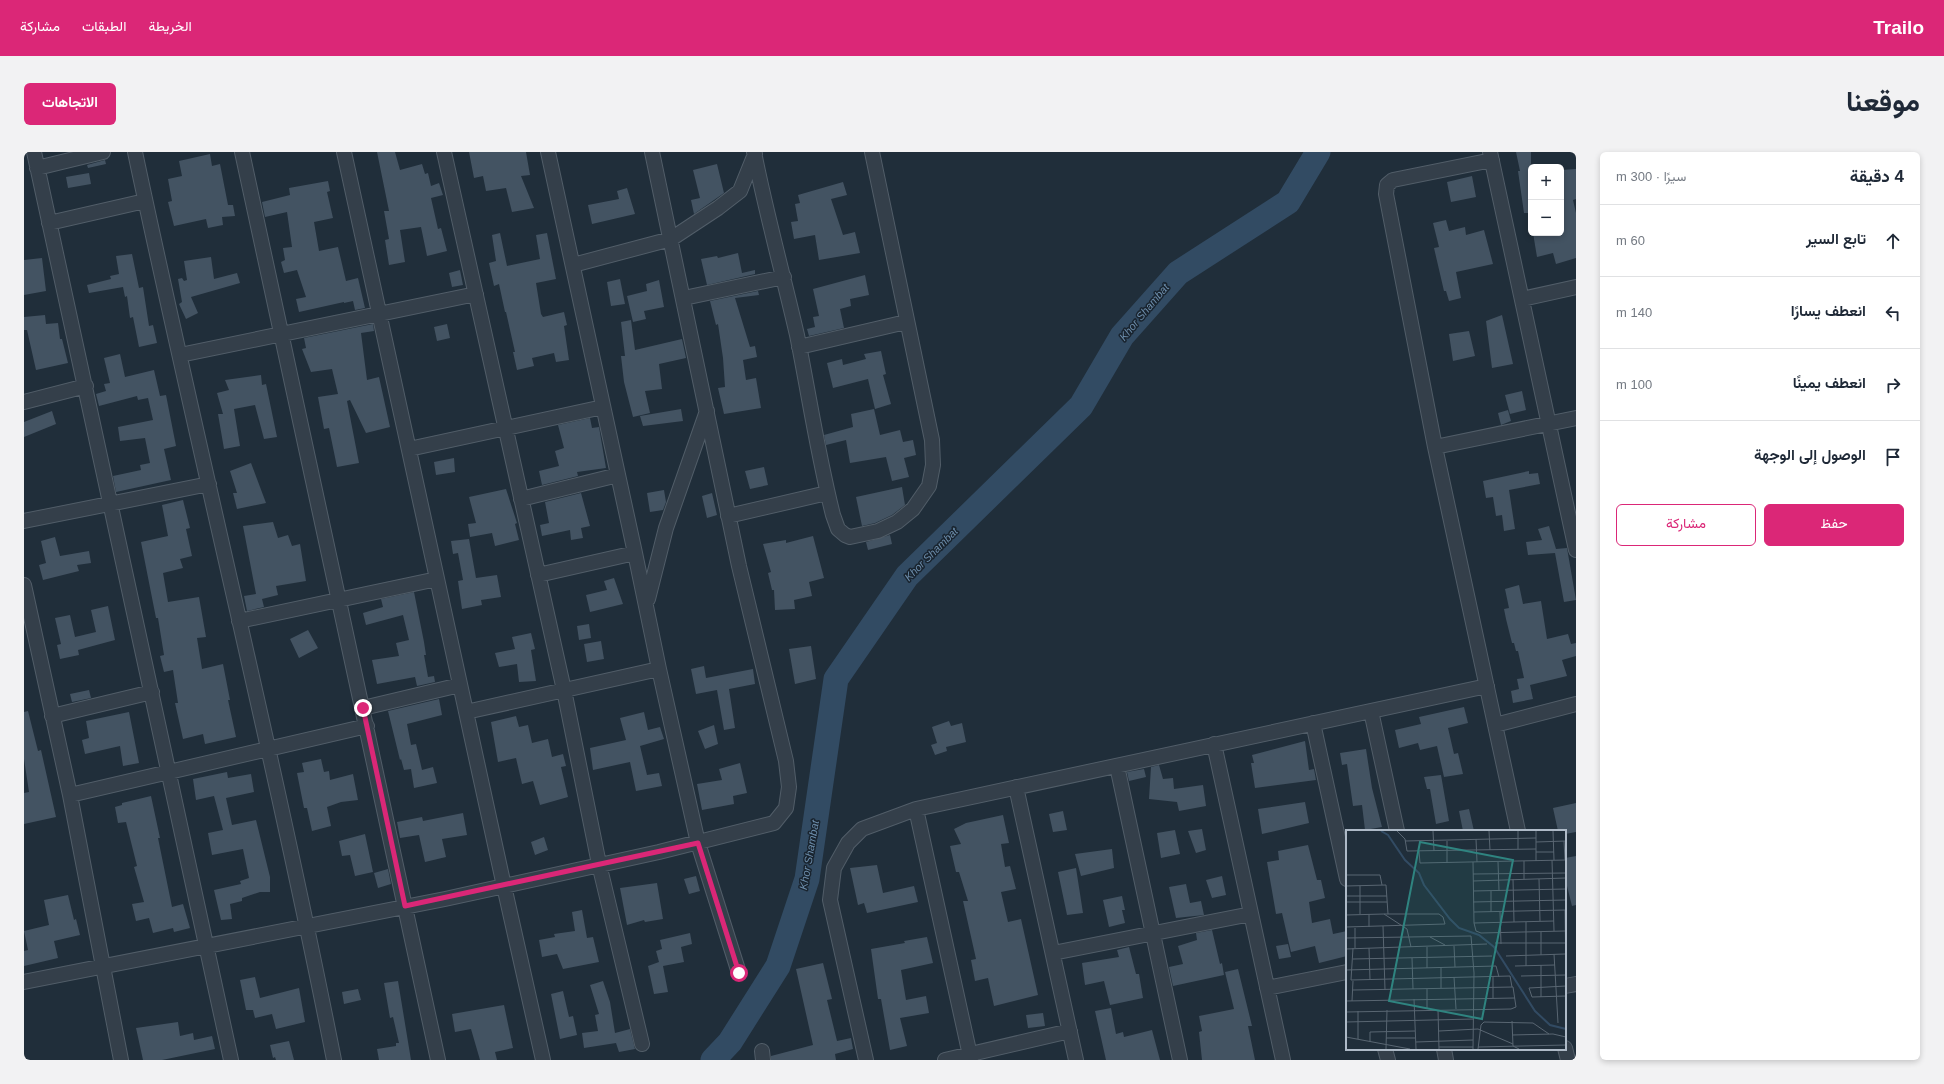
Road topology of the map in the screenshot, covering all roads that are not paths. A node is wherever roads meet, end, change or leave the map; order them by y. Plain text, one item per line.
1 (34, 152) edge
2 (103, 152) edge
3 (135, 152) edge
4 (242, 152) edge
5 (344, 152) edge
6 (444, 152) edge
7 (548, 152) edge
8 (652, 152) edge
9 (872, 152) edge
10 (755, 153) edge
11 (1491, 156) edge
12 (37, 168) junction
13 (145, 201) junction
14 (49, 223) junction
15 (671, 239) junction
16 (573, 265) junction
17 (784, 277) junction
18 (1576, 287) edge
19 (476, 294) junction
20 (684, 298) junction
21 (1522, 299) junction
22 (379, 314) junction
23 (906, 322) junction
24 (281, 334) junction
25 (799, 347) junction
26 (180, 355) junction
27 (86, 386) junction
28 (24, 402) edge
29 (603, 407) junction
30 (707, 411) junction
31 (1576, 418) edge
32 (1549, 424) junction
33 (506, 428) junction
34 (1435, 447) junction
35 (409, 449) junction
36 (618, 475) junction
37 (209, 484) junction
38 (827, 493) junction
39 (521, 499) junction
40 (110, 504) junction
41 (728, 516) junction
42 (24, 521) edge
43 (1576, 550) edge
44 (635, 552) junction
45 (538, 575) junction
46 (437, 579) junction
47 (24, 585) edge
48 (339, 601) junction
49 (646, 606) junction
50 (239, 621) junction
51 (29, 633) edge
52 (659, 669) junction
53 (460, 685) junction
54 (1487, 686) junction
55 (564, 690) junction
56 (152, 692) junction
57 (1576, 704) edge
58 (363, 708) junction
59 (1371, 711) junction
60 (466, 712) junction
61 (52, 716) junction
62 (1312, 723) junction
63 (1495, 725) junction
64 (367, 726) junction
65 (1214, 744) junction
66 (270, 749) junction
67 (1117, 766) junction
68 (169, 772) junction
69 (1016, 787) junction
70 (70, 795) junction
71 (916, 809) junction
72 (1397, 830) edge
73 (1518, 830) edge
74 (698, 843) junction
75 (1345, 863) edge
76 (599, 864) junction
77 (504, 886) junction
78 (405, 906) junction
79 (1251, 914) junction
80 (308, 926) junction
81 (1153, 933) junction
82 (208, 946) junction
83 (1053, 953) junction
84 (103, 967) junction
85 (1346, 972) edge
86 (739, 973) dead end
87 (24, 982) edge
88 (1576, 984) edge
89 (1566, 986) edge
90 (1267, 988) junction
91 (1070, 1031) junction
92 (642, 1044) dead end
93 (1385, 1050) edge
94 (1444, 1050) edge
95 (1566, 1050) edge
96 (970, 1057) edge
97 (121, 1060) edge
98 (231, 1060) edge
99 (334, 1060) edge
100 (438, 1060) edge
101 (543, 1060) edge
102 (866, 1060) edge
103 (945, 1060) edge
104 (1076, 1060) edge
105 (1180, 1060) edge
106 (1283, 1060) edge
107 (1388, 1060) edge
108 (1446, 1060) edge
109 (1568, 1060) edge

1 - 12 street
2 - 12 street
3 - 13 street
4 - 24 street
5 - 22 street
6 - 19 street
7 - 16 street
8 - 15 street
9 - 23 street
10 - 15 street
10 - 17 street
11 - 21 street
11 - 34 street
12 - 14 street
13 - 14 street
13 - 26 street
14 - 27 street
15 - 16 street
15 - 20 street
16 - 29 street
17 - 20 street
17 - 25 street
18 - 21 street
19 - 22 street
19 - 33 street
20 - 30 street
21 - 32 street
22 - 24 street
22 - 35 street
23 - 25 street
23 - 38 street
24 - 26 street
24 - 48 street
25 - 38 street
26 - 37 street
27 - 28 street
27 - 40 street
29 - 33 street
29 - 36 street
30 - 41 street
30 - 49 street
31 - 32 street
32 - 34 street
32 - 43 street
33 - 35 street
33 - 39 street
34 - 54 street
35 - 46 street
36 - 39 street
36 - 44 street
37 - 40 street
37 - 50 street
38 - 41 street
39 - 45 street
40 - 42 street
40 - 56 street
41 - 74 street
44 - 45 street
44 - 49 street
45 - 55 street
46 - 48 street
46 - 53 street
47 - 51 street
48 - 50 street
48 - 58 street
49 - 52 street
50 - 66 street
51 - 61 street
52 - 55 street
52 - 74 street
53 - 58 street
53 - 60 street
54 - 59 street
54 - 63 street
55 - 60 street
55 - 76 street
56 - 61 street
56 - 68 street
57 - 63 street
58 - 64 street
59 - 62 street
59 - 72 street
60 - 77 street
61 - 70 street
62 - 65 street
62 - 75 street
63 - 73 street
64 - 66 street
64 - 78 street
65 - 67 street
65 - 79 street
66 - 68 street
66 - 80 street
67 - 69 street
67 - 81 street
68 - 70 street
68 - 82 street
69 - 71 street
69 - 83 street
70 - 84 street
71 - 96 street
71 - 102 street
74 - 76 street
74 - 86 street
76 - 77 street
76 - 92 street
77 - 78 street
77 - 101 street
78 - 80 street
78 - 100 street
79 - 81 street
79 - 90 street
80 - 82 street
80 - 99 street
81 - 83 street
81 - 105 street
82 - 84 street
82 - 98 street
83 - 91 street
84 - 87 street
84 - 97 street
85 - 90 street
88 - 89 street
90 - 106 street
91 - 96 street
91 - 104 street
93 - 107 street
94 - 108 street
95 - 109 street
96 - 103 street

